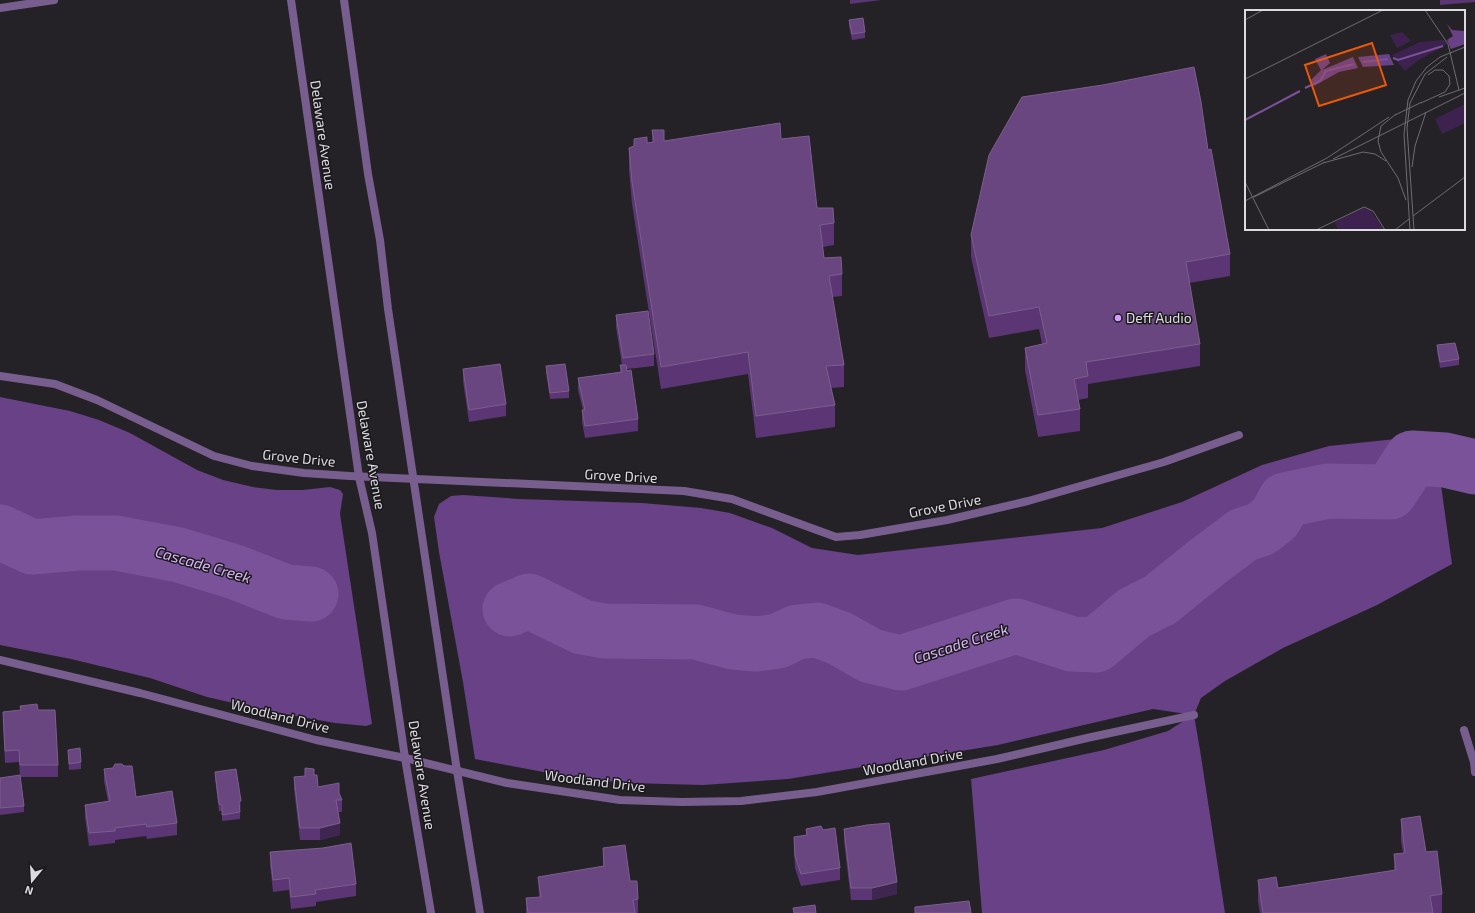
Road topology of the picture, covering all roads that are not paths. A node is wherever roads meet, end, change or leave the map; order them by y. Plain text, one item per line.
1 (54, 0) edge
2 (291, 0) edge
3 (344, 0) edge
4 (0, 8) edge
5 (0, 376) edge
6 (1239, 435) dead end
7 (359, 477) junction
8 (414, 480) junction
9 (0, 660) edge
10 (1194, 715) dead end
11 (1464, 730) dead end
12 (405, 758) junction
13 (457, 771) junction
14 (1475, 772) edge
15 (432, 913) edge
16 (480, 913) edge

1 - 4 street
2 - 7 street, Delaware Avenue
3 - 8 street
5 - 7 street, Grove Drive
6 - 8 street, Grove Drive
7 - 8 street, Grove Drive
7 - 12 street, Delaware Avenue
8 - 13 street
9 - 12 street, Woodland Drive
10 - 13 street, Woodland Drive
11 - 14 street
12 - 13 street, Woodland Drive
12 - 15 street, Delaware Avenue
13 - 16 street

